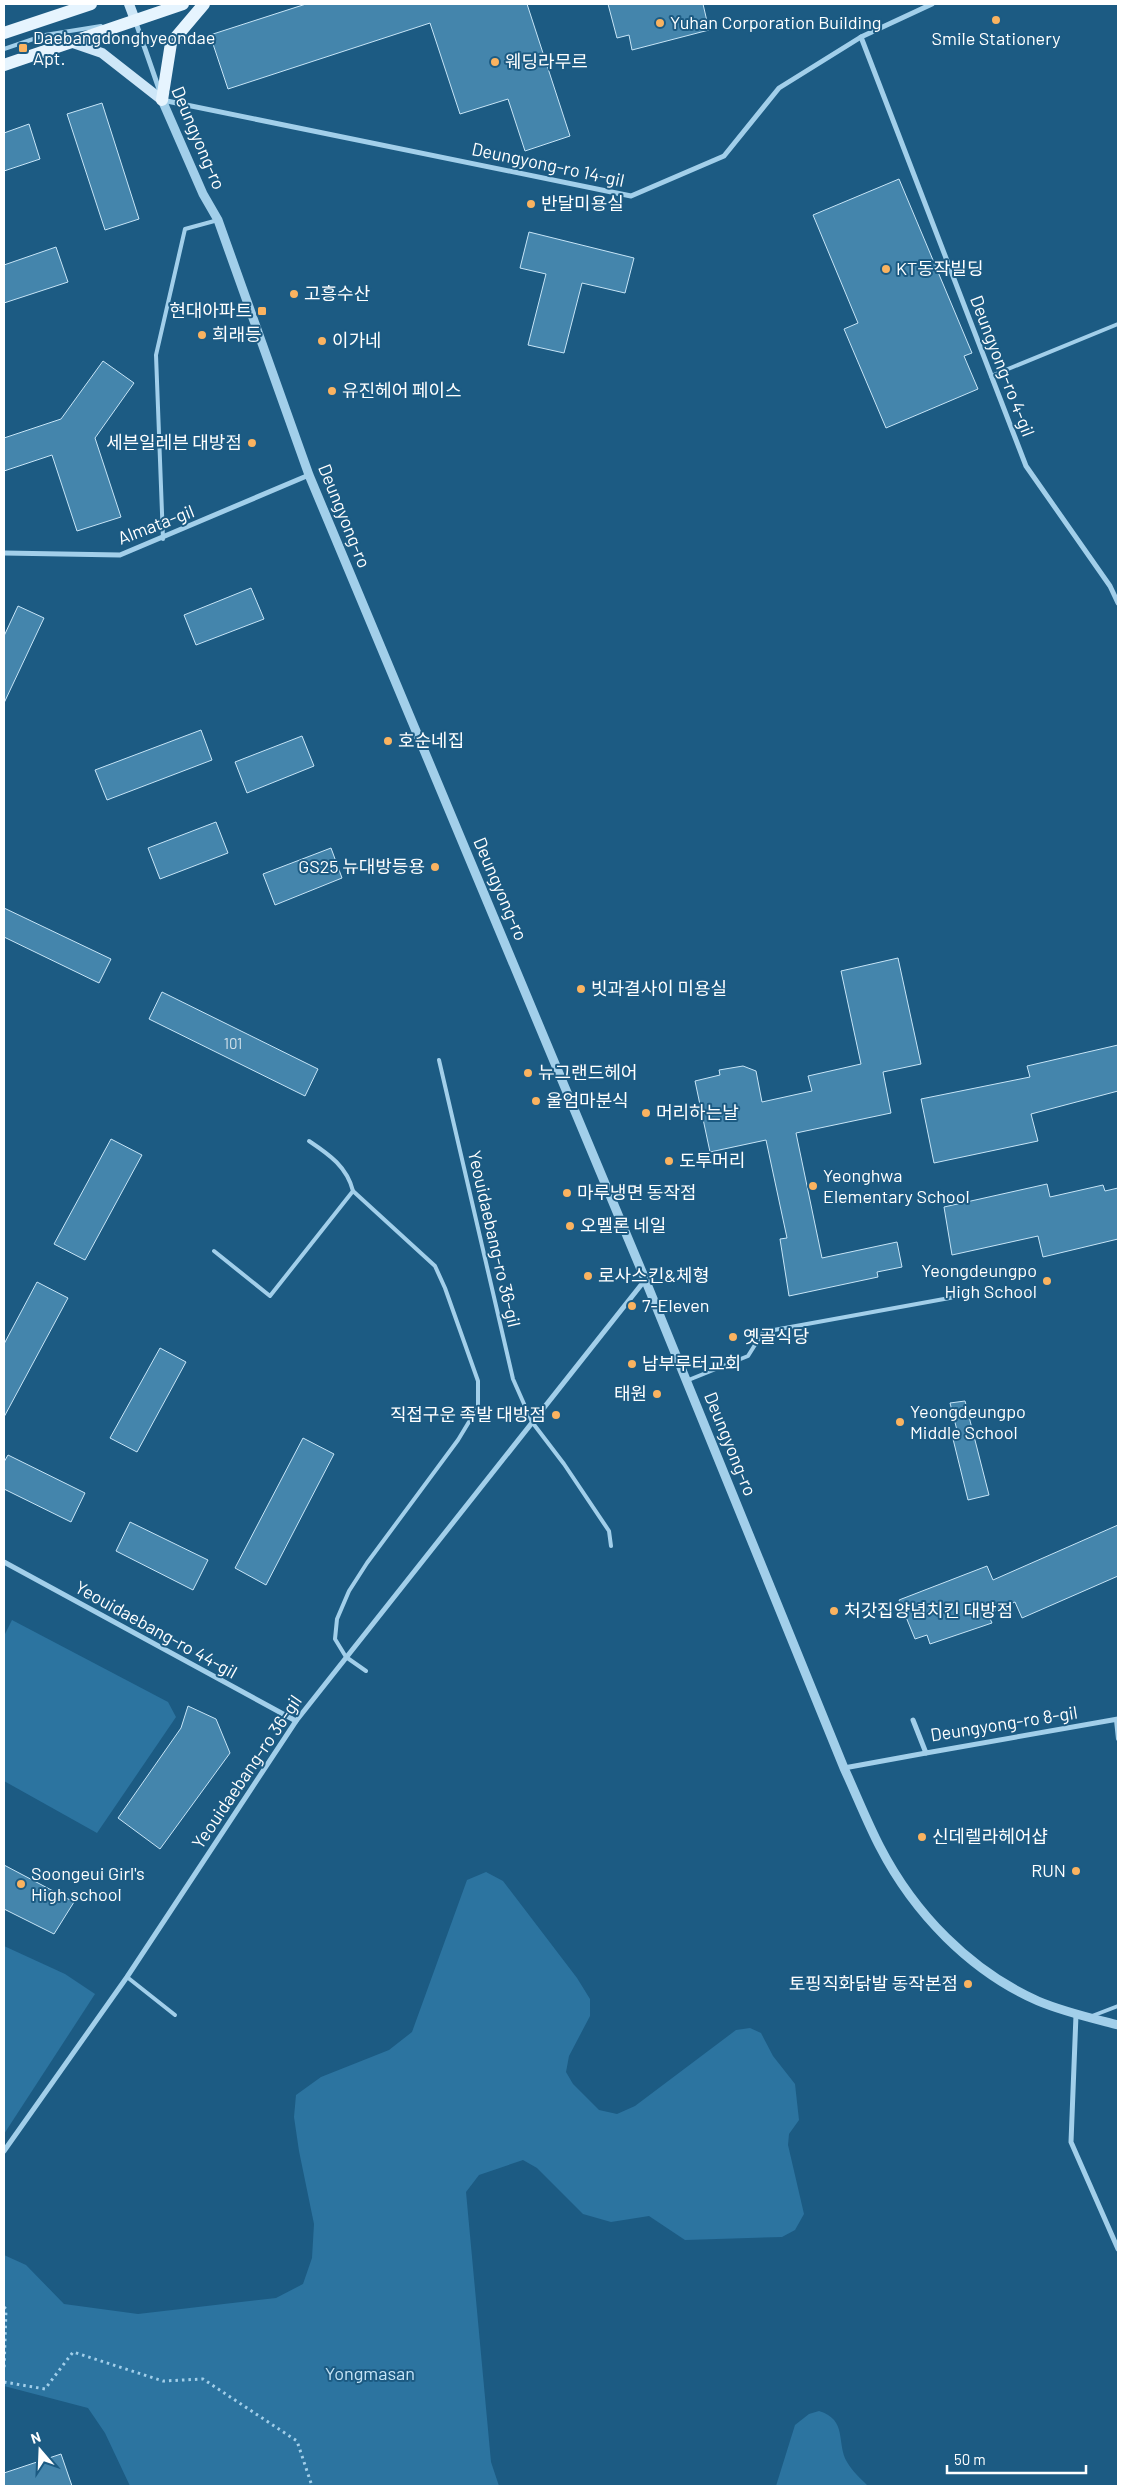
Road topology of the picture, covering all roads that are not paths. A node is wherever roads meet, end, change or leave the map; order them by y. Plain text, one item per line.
1 (91, 4) edge
2 (129, 4) edge
3 (183, 4) edge
4 (204, 4) edge
5 (932, 4) edge
6 (135, 20) junction
7 (4, 33) edge
8 (861, 37) junction
9 (70, 42) junction
10 (4, 49) edge
11 (4, 65) edge
12 (162, 100) junction
13 (218, 220) junction
14 (1118, 324) edge
15 (991, 376) junction
16 (310, 475) junction
17 (163, 539) junction
18 (4, 553) edge
19 (1118, 603) edge
20 (439, 1060) dead end
21 (309, 1141) dead end
22 (353, 1191) junction
23 (214, 1252) dead end
24 (645, 1279) junction
25 (966, 1295) dead end
26 (686, 1380) junction
27 (532, 1422) junction
28 (611, 1546) dead end
29 (4, 1562) edge
30 (346, 1657) junction
31 (366, 1671) dead end
32 (913, 1720) dead end
33 (1117, 1720) edge
34 (296, 1722) junction
35 (1118, 1739) edge
36 (926, 1753) junction
37 (844, 1768) junction
38 (127, 1977) junction
39 (1118, 2006) edge
40 (175, 2015) dead end
41 (1076, 2015) junction
42 (1088, 2018) junction
43 (1118, 2024) edge
44 (4, 2151) edge
45 (1118, 2249) edge

1 - 7 main road
2 - 6 main road
3 - 6 main road
4 - 12 main road
5 - 8 street, Deungyong-ro 14-gil
6 - 9 main road
6 - 10 lane
6 - 12 street, Deungyong-ro
8 - 12 street, Deungyong-ro 14-gil
8 - 15 street, Deungyong-ro 4-gil
9 - 11 main road
9 - 12 main road
12 - 13 street, Deungyong-ro
13 - 16 street, Deungyong-ro
13 - 17 lane
14 - 15 lane
15 - 19 street, Deungyong-ro 4-gil
16 - 17 street, Almata-gil
16 - 24 street, Deungyong-ro
17 - 18 street, Almata-gil
20 - 27 lane, Yeouidaebang-ro 36-gil
21 - 22 lane
22 - 23 lane
22 - 30 lane
24 - 26 street, Deungyong-ro
24 - 27 street, Yeouidaebang-ro 36-gil
25 - 26 lane
26 - 37 street, Deungyong-ro
27 - 28 lane, Yeouidaebang-ro 36-gil
27 - 30 street, Yeouidaebang-ro 36-gil
29 - 34 street, Yeouidaebang-ro 44-gil
30 - 31 lane
30 - 34 street, Yeouidaebang-ro 36-gil
32 - 36 street, Deungyong-ro 8-gil
33 - 35 lane
33 - 36 street, Deungyong-ro 8-gil
34 - 38 street, Yeouidaebang-ro 36-gil
36 - 37 street
37 - 41 street, Deungyong-ro
38 - 40 lane
38 - 44 street, Yeouidaebang-ro 36-gil
39 - 42 lane
41 - 42 street, Deungyong-ro
41 - 45 street
42 - 43 street, Deungyong-ro

